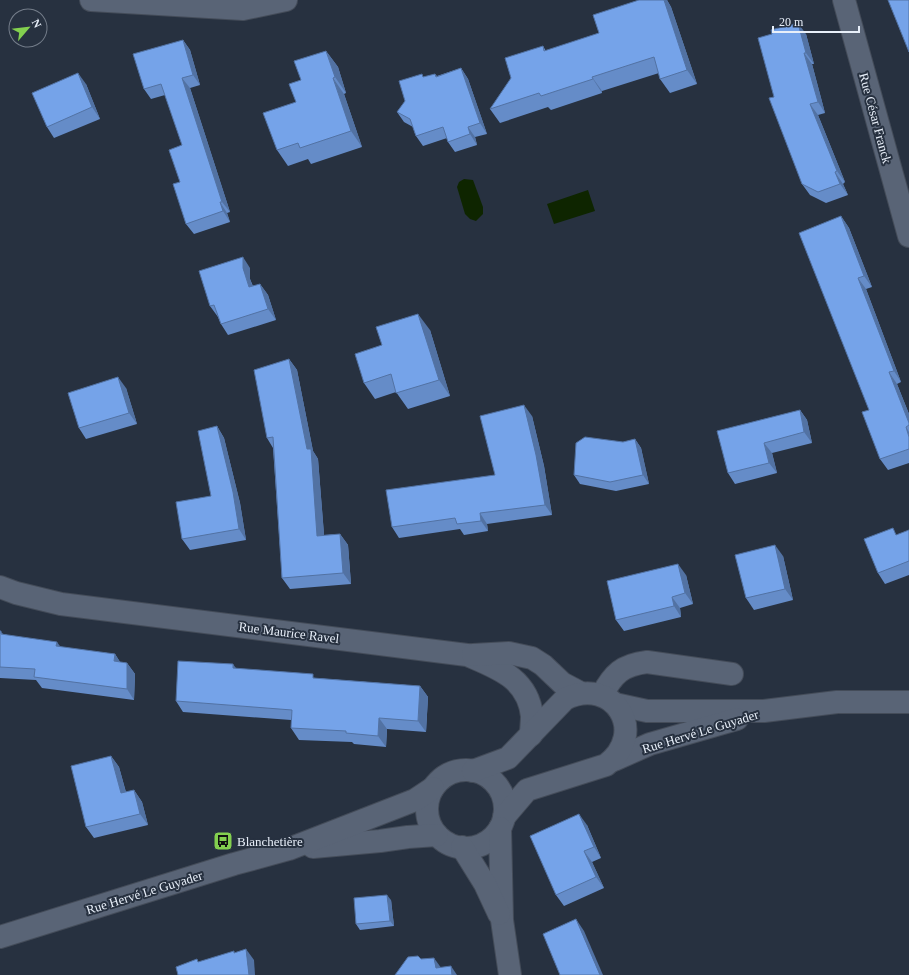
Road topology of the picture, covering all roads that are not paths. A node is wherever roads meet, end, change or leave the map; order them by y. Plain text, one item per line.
1 (91, 0) edge
2 (286, 0) edge
3 (844, 0) edge
4 (909, 236) edge
5 (0, 587) edge
6 (467, 655) junction
7 (732, 674) dead end
8 (599, 697) junction
9 (909, 702) edge
10 (764, 711) junction
11 (530, 735) junction
12 (614, 760) junction
13 (473, 771) junction
14 (433, 788) junction
15 (502, 823) junction
16 (437, 835) junction
17 (462, 847) junction
18 (289, 849) junction
19 (502, 920) junction
20 (0, 937) edge
21 (510, 975) edge

1 - 2 street
3 - 4 street, Rue César Franck
5 - 6 street, Rue Maurice Ravel
6 - 8 street
6 - 11 street, Rue Maurice Ravel
7 - 8 street
8 - 10 street, Rue Hervé Le Guyader
8 - 11 street
8 - 12 street, Rue Hervé Le Guyader
9 - 10 street, Rue Hervé Le Guyader
10 - 12 street, Rue Hervé Le Guyader
11 - 13 street
12 - 15 street, Rue Hervé Le Guyader
13 - 14 street
13 - 15 street
14 - 16 street
14 - 18 street, Rue Hervé Le Guyader
15 - 17 street
15 - 19 street
16 - 17 street
16 - 18 street, Rue Hervé Le Guyader
17 - 19 street
18 - 20 street, Rue Hervé Le Guyader
19 - 21 street

